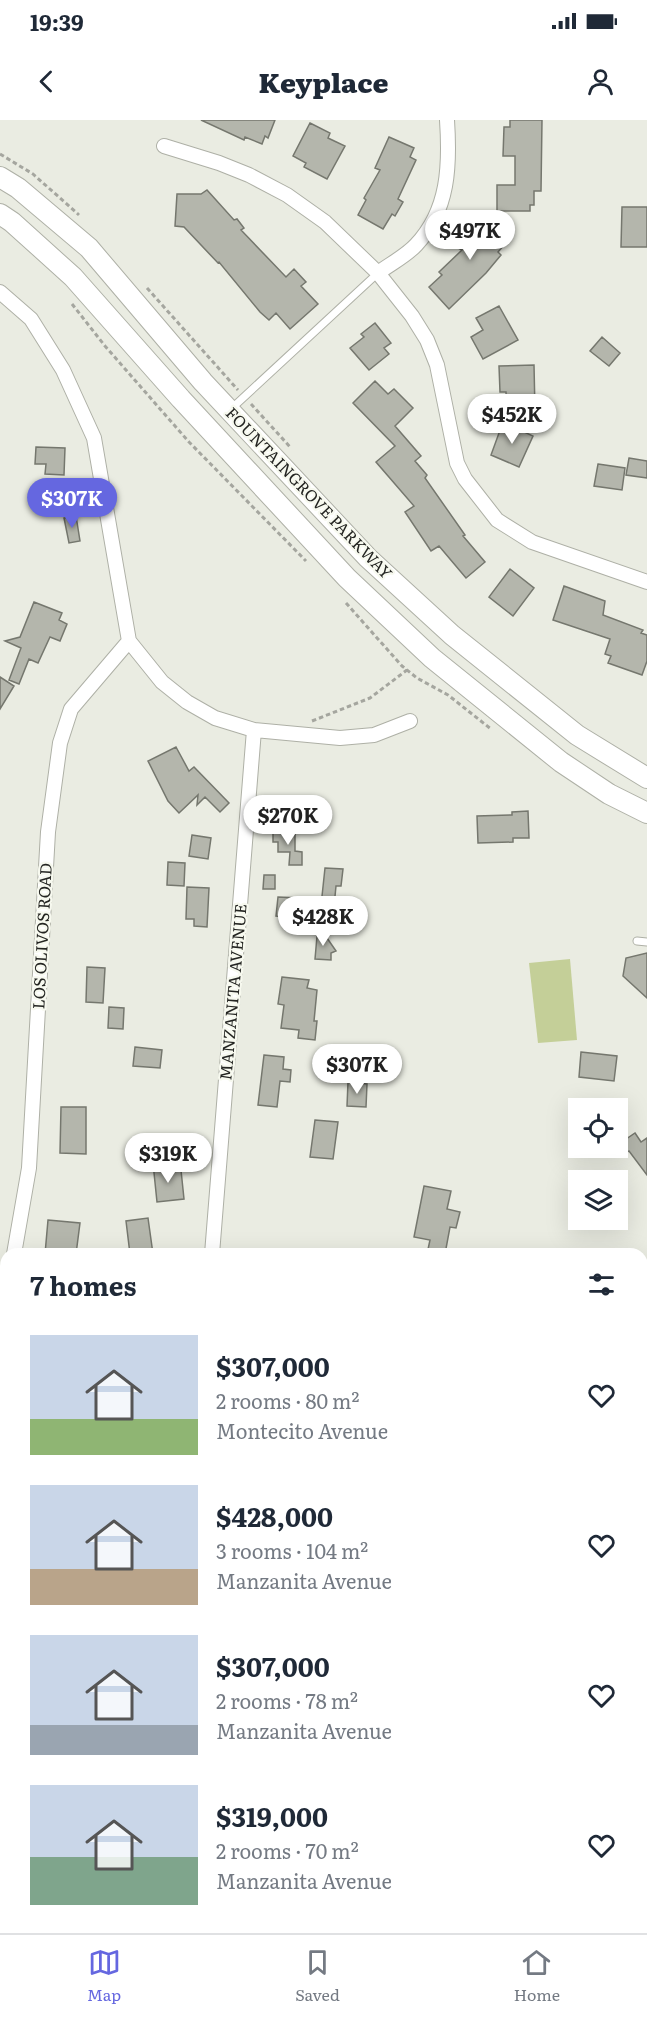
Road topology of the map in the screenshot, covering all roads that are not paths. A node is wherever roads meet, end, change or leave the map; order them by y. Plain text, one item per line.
1 (447, 120) edge
2 (164, 146) dead end
3 (0, 177) edge
4 (0, 214) edge
5 (378, 273) junction
6 (0, 292) edge
7 (237, 404) junction
8 (647, 582) edge
9 (129, 641) junction
10 (410, 721) dead end
11 (254, 730) junction
12 (647, 778) edge
13 (647, 813) edge
14 (637, 941) dead end
15 (647, 942) edge
16 (15, 1248) edge
17 (212, 1248) edge

1 - 5 street
2 - 5 street
3 - 7 main road, FOUNTAINGROVE PARKWAY
4 - 13 main road, FOUNTAINGROVE PARKWAY
5 - 7 lane
5 - 8 street
6 - 9 street
7 - 12 main road, FOUNTAINGROVE PARKWAY
9 - 11 street
9 - 16 street, LOS OLIVOS ROAD
10 - 11 street
11 - 17 street, MANZANITA AVENUE
14 - 15 lane

